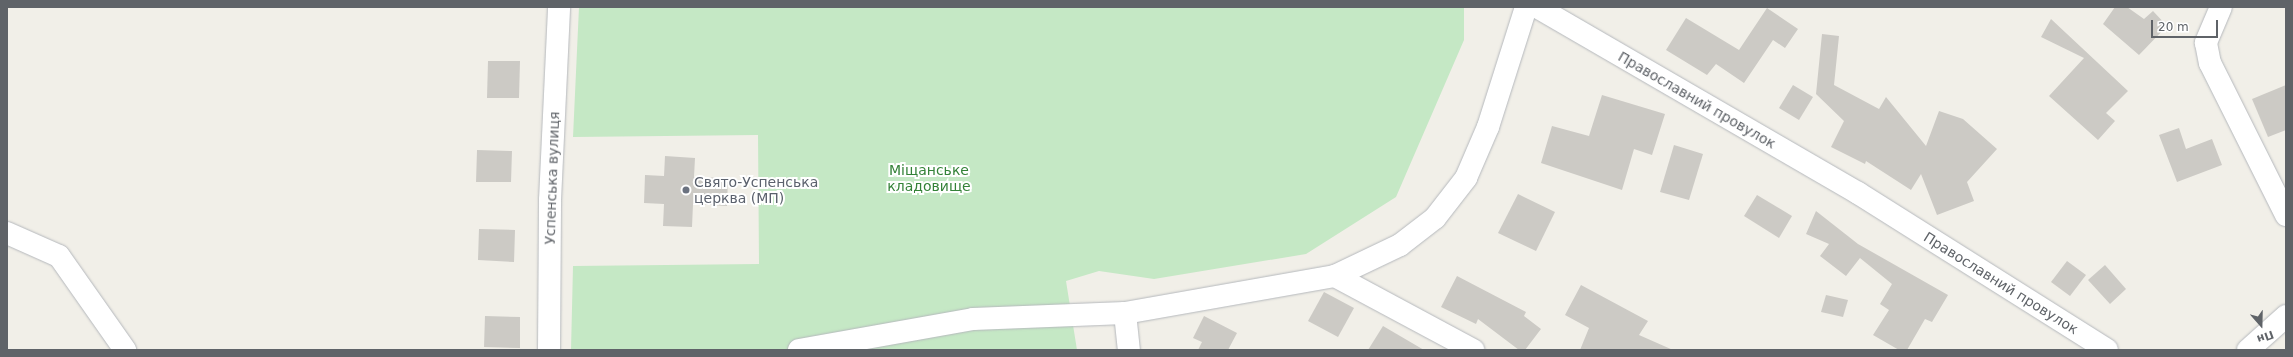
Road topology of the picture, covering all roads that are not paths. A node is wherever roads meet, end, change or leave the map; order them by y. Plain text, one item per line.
1 (559, 7) edge
2 (1537, 7) edge
3 (2220, 7) edge
4 (1521, 12) edge
5 (2286, 215) edge
6 (7, 233) edge
7 (1335, 276) junction
8 (1125, 313) junction
9 (2286, 316) edge
10 (125, 350) edge
11 (549, 350) edge
12 (799, 350) edge
13 (1129, 350) edge
14 (1473, 350) edge
15 (2107, 350) edge
16 (2248, 350) edge

1 - 11 street, Успенська вулиця
2 - 15 street, Православний провулок
3 - 5 street
4 - 7 street
6 - 10 street
7 - 8 street
7 - 14 street
8 - 12 street
8 - 13 street
9 - 16 street

